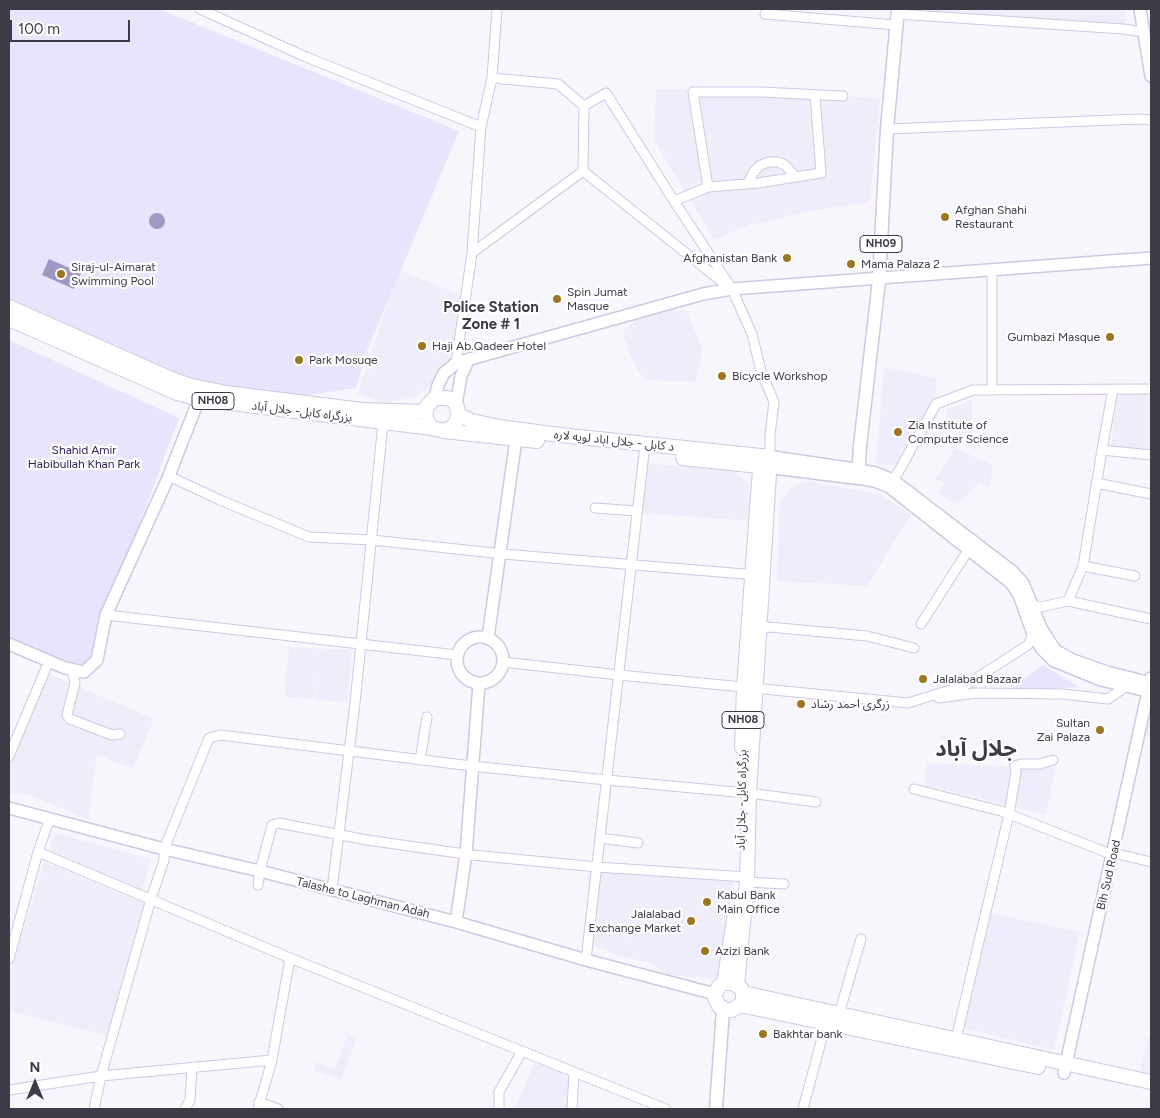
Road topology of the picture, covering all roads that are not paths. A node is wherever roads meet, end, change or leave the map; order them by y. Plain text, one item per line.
1 (200, 9) edge
2 (497, 9) edge
3 (1140, 9) edge
4 (211, 11) edge
5 (765, 14) dead end
6 (897, 16) edge
7 (1144, 32) junction
8 (1151, 76) edge
9 (492, 78) junction
10 (815, 95) junction
11 (843, 96) dead end
12 (584, 106) junction
13 (1151, 120) edge
14 (481, 127) junction
15 (887, 129) junction
16 (583, 171) junction
17 (796, 177) junction
18 (748, 183) junction
19 (708, 187) junction
20 (674, 201) junction
21 (472, 253) junction
22 (1151, 258) edge
23 (992, 271) junction
24 (879, 280) junction
25 (732, 290) junction
26 (9, 307) edge
27 (9, 318) edge
28 (469, 359) junction
29 (456, 363) junction
30 (1113, 389) junction
31 (1151, 389) edge
32 (992, 390) junction
33 (435, 398) junction
34 (199, 399) junction
35 (458, 410) junction
36 (425, 412) junction
37 (383, 423) junction
38 (438, 429) junction
39 (516, 439) junction
40 (1102, 450) junction
41 (644, 453) junction
42 (1151, 455) edge
43 (765, 462) junction
44 (858, 474) junction
45 (168, 478) junction
46 (891, 483) junction
47 (1096, 483) junction
48 (1151, 494) edge
49 (596, 508) dead end
50 (637, 511) junction
51 (372, 540) junction
52 (969, 549) junction
53 (500, 554) junction
54 (631, 566) junction
55 (1084, 566) junction
56 (757, 575) junction
57 (1135, 576) dead end
58 (1068, 601) junction
59 (1032, 604) junction
60 (106, 615) junction
61 (1151, 619) edge
62 (921, 624) dead end
63 (759, 630) junction
64 (1037, 631) junction
65 (488, 638) junction
66 (9, 644) edge
67 (361, 645) junction
68 (914, 648) dead end
69 (457, 655) junction
70 (49, 660) junction
71 (503, 662) junction
72 (84, 672) junction
73 (618, 676) junction
74 (479, 684) junction
75 (1125, 686) junction
76 (1150, 686) edge
77 (749, 688) junction
78 (908, 704) junction
79 (427, 717) dead end
80 (120, 734) dead end
81 (349, 751) junction
82 (9, 756) edge
83 (420, 760) junction
84 (1053, 760) dead end
85 (472, 766) junction
86 (606, 780) junction
87 (914, 789) dead end
88 (745, 793) junction
89 (816, 802) dead end
90 (9, 808) edge
91 (1009, 814) junction
92 (50, 818) junction
93 (338, 834) junction
94 (600, 838) junction
95 (638, 843) dead end
96 (164, 849) junction
97 (38, 852) junction
98 (466, 854) junction
99 (1113, 855) junction
100 (1151, 862) edge
101 (597, 867) junction
102 (260, 871) junction
103 (745, 878) junction
104 (784, 884) dead end
105 (258, 885) dead end
106 (332, 890) junction
107 (150, 899) junction
108 (456, 922) junction
109 (861, 939) dead end
110 (290, 958) junction
111 (9, 960) edge
112 (586, 960) junction
113 (732, 992) junction
114 (723, 1009) joint
115 (839, 1014) junction
116 (826, 1023) junction
117 (956, 1039) junction
118 (522, 1051) junction
119 (272, 1060) junction
120 (192, 1068) junction
121 (1065, 1068) junction
122 (574, 1072) junction
123 (101, 1076) junction
124 (1151, 1082) edge
125 (9, 1090) edge
126 (1151, 1091) edge
127 (258, 1106) edge
128 (94, 1109) edge
129 (186, 1109) edge
130 (278, 1109) edge
131 (500, 1109) edge
132 (572, 1109) edge
133 (666, 1109) edge
134 (716, 1109) edge
135 (803, 1109) edge

1 - 4 street
2 - 9 street
3 - 7 main road
4 - 14 street
5 - 6 street
6 - 7 street
6 - 15 main road, NH09
7 - 8 main road
9 - 12 street
9 - 14 street
10 - 11 street
10 - 17 street
10 - 19 street
12 - 16 street
12 - 20 street
13 - 15 street
14 - 21 street
15 - 24 main road, NH09
16 - 21 street
16 - 25 street
17 - 18 street
17 - 18 street
18 - 19 street
19 - 20 street
20 - 25 street
21 - 29 street
22 - 23 main road
23 - 24 main road
23 - 32 street
24 - 25 main road
24 - 44 main road, NH09
25 - 28 main road
25 - 43 street
26 - 36 highway, بزرگراه کابل- جلال آباد / NH08
27 - 34 highway, بزرگراه کابل- جلال آباد / NH08
28 - 29 main road
28 - 35 main road
29 - 33 main road
30 - 31 street
30 - 32 street
30 - 40 street
32 - 46 street
33 - 35 highway
33 - 36 highway
34 - 37 highway, بزرگراه کابل- جلال آباد / NH08
34 - 45 main road
35 - 38 highway
35 - 43 highway, د کابل - جلال اباد لویه لاره
36 - 38 highway
37 - 38 highway, بزرگراه کابل- جلال آباد / NH08
37 - 51 street
38 - 39 highway, بزرگراه کابل- جلال آباد / NH08
39 - 41 highway, بزرگراه کابل- جلال آباد / NH08
39 - 53 main road
40 - 42 street
40 - 47 street
41 - 43 highway, بزرگراه کابل- جلال آباد / NH08
41 - 50 street
43 - 44 main road
43 - 56 highway, بزرگراه کابل- جلال آباد / NH08
44 - 46 main road
45 - 51 street
45 - 60 main road
46 - 52 main road
46 - 59 main road
47 - 48 street
47 - 55 street
49 - 50 street
50 - 54 street
51 - 53 street
51 - 67 street
52 - 62 street
52 - 64 main road
53 - 54 street
53 - 65 main road
54 - 56 street
54 - 73 street
55 - 57 street
55 - 58 street
56 - 63 highway, بزرگراه کابل- جلال آباد / NH08
56 - 77 highway, بزرگراه کابل- جلال آباد / NH08
58 - 59 street
58 - 61 street
59 - 64 main road
60 - 67 street
60 - 72 main road
63 - 68 street
63 - 77 highway, بزرگراه کابل- جلال آباد / NH08
64 - 75 main road
64 - 76 main road
64 - 78 street
65 - 69 main road
65 - 71 main road
66 - 70 main road
67 - 69 street
67 - 81 street
69 - 74 main road
70 - 72 main road
70 - 82 street
71 - 73 street
71 - 74 main road
72 - 80 street
73 - 77 street
73 - 86 street
74 - 85 main road
75 - 76 main road
75 - 78 street
76 - 99 main road, Bih Sud Road
77 - 78 street
77 - 88 highway, بزرگراه کابل- جلال آباد / NH08
79 - 83 street
81 - 83 street
81 - 93 street
81 - 96 street
83 - 85 street
84 - 91 street
85 - 86 street
85 - 98 main road
86 - 88 street
86 - 94 street
87 - 91 street
88 - 89 street
88 - 103 highway, بزرگراه کابل- جلال آباد / NH08
90 - 92 main road, Talashe to Laghman Adah
91 - 99 street
91 - 117 street
92 - 96 main road, Talashe to Laghman Adah
92 - 97 street
93 - 98 street
93 - 102 street
93 - 106 street
94 - 95 street
94 - 101 street
96 - 102 main road, Talashe to Laghman Adah
96 - 107 street
97 - 107 street
97 - 111 street
98 - 101 street
98 - 108 main road
99 - 100 street
99 - 121 main road, Bih Sud Road
101 - 103 street
101 - 112 street
102 - 105 street
102 - 106 main road, Talashe to Laghman Adah
103 - 104 street
103 - 113 highway, بزرگراه کابل- جلال آباد / NH08
106 - 108 main road, Talashe to Laghman Adah
107 - 110 street
107 - 123 street
108 - 112 main road, Talashe to Laghman Adah
109 - 115 street
110 - 118 street
110 - 119 street
112 - 113 main road, Talashe to Laghman Adah
113 - 114 highway
113 - 115 highway
113 - 116 highway
114 - 134 main road
115 - 117 highway
116 - 121 highway
116 - 135 street
117 - 121 highway
118 - 122 street
118 - 131 street
119 - 120 street
119 - 127 street
120 - 123 street
120 - 129 street
121 - 124 highway
121 - 126 highway
122 - 132 street
122 - 133 street
123 - 125 street
123 - 128 street
127 - 130 street

